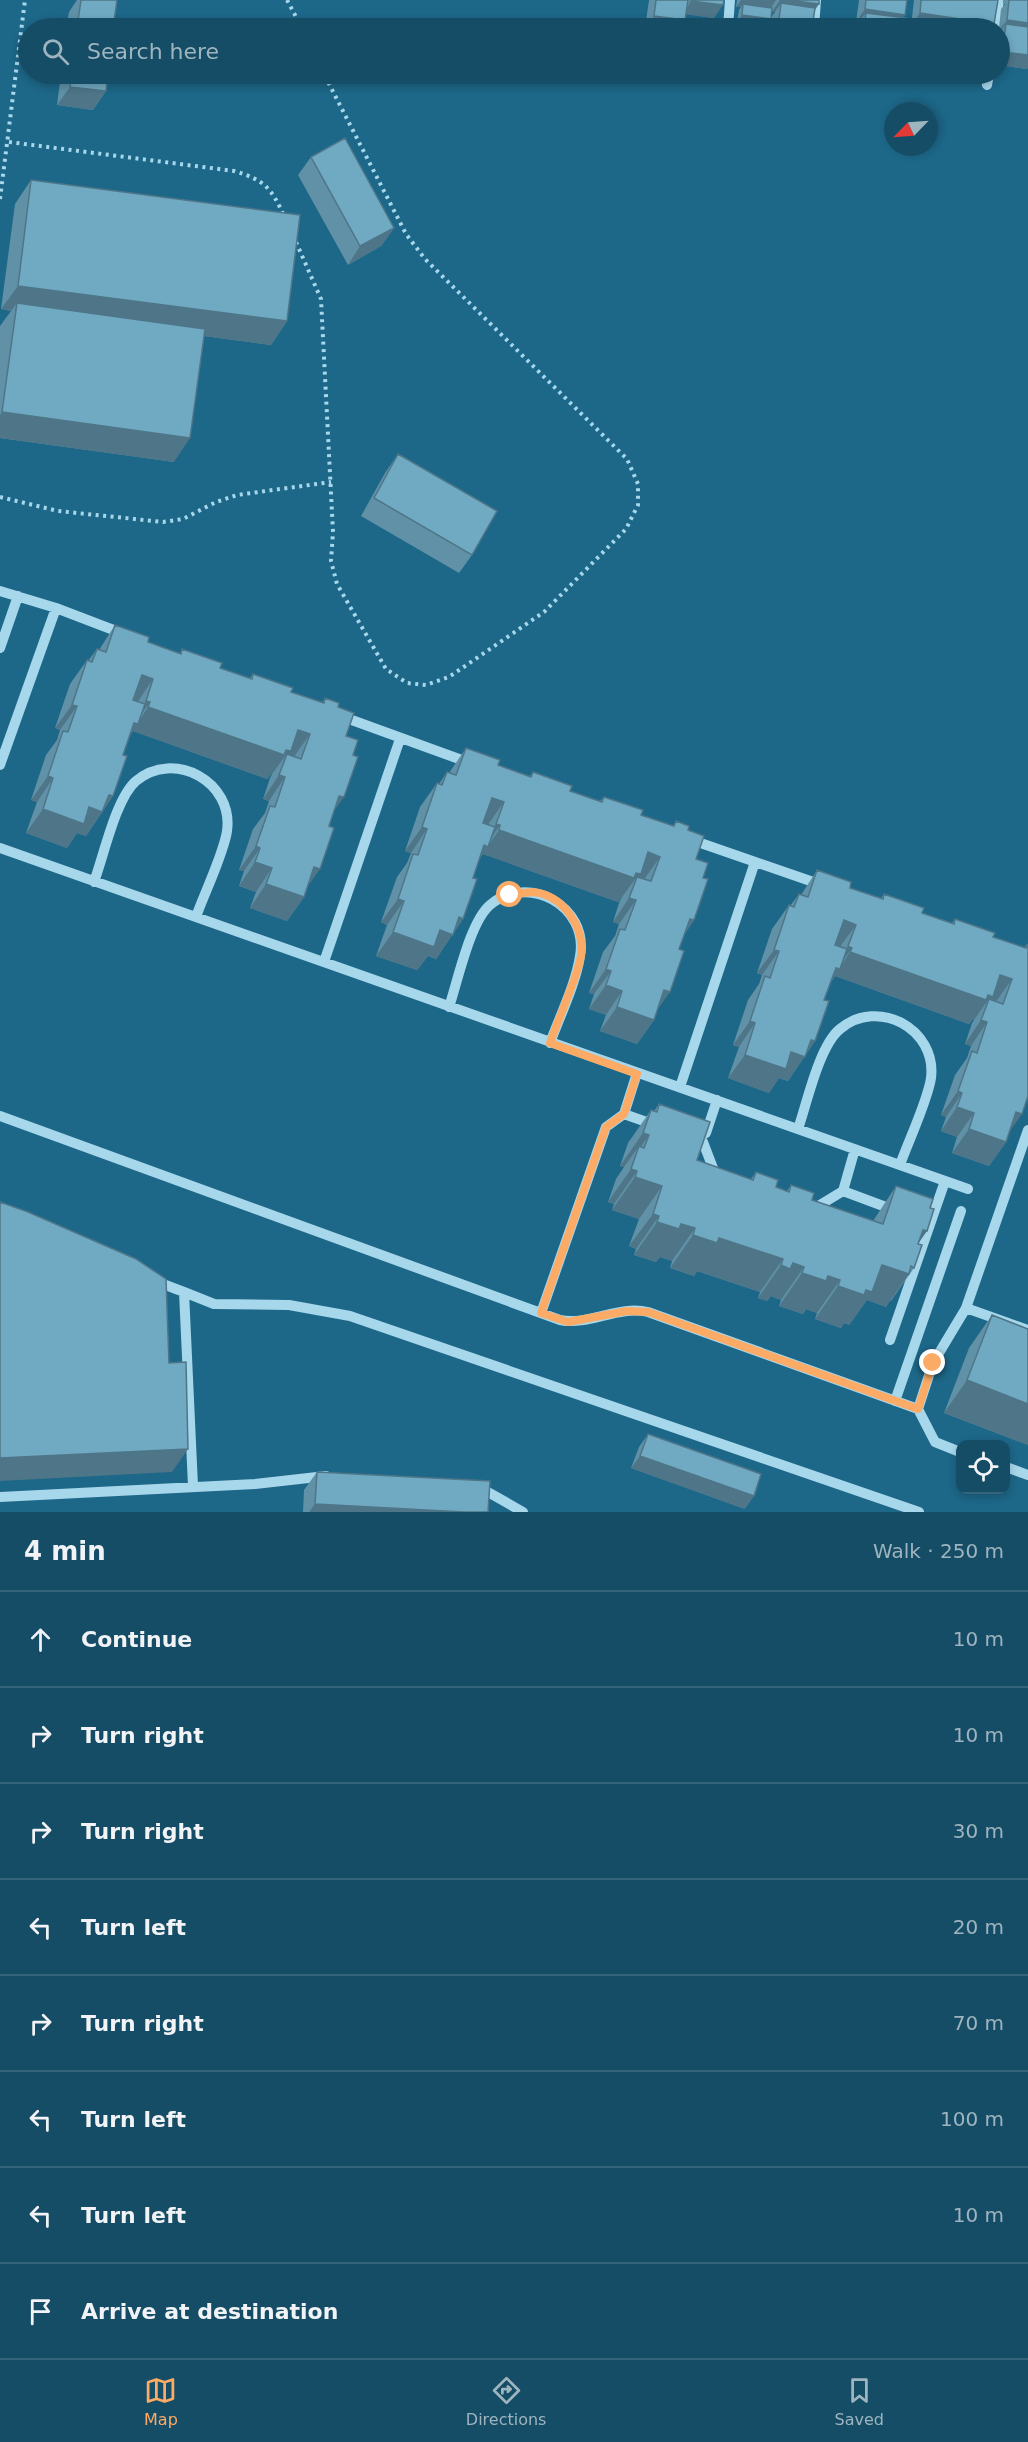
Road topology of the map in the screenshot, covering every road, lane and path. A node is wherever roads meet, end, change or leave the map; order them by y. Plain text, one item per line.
1 (25, 0) edge
2 (287, 0) edge
3 (730, 0) edge
4 (816, 0) edge
5 (999, 0) edge
6 (23, 18) edge
7 (297, 18) edge
8 (729, 18) edge
9 (815, 18) edge
10 (996, 18) edge
11 (18, 62) edge
12 (329, 84) edge
13 (9, 142) junction
14 (0, 199) edge
15 (288, 224) edge
16 (292, 234) edge
17 (331, 482) junction
18 (0, 497) edge
19 (0, 591) edge
20 (18, 596) junction
21 (56, 608) junction
22 (134, 637) edge
23 (0, 648) edge
24 (322, 709) edge
25 (400, 739) junction
26 (0, 765) edge
27 (478, 766) edge
28 (677, 835) edge
29 (0, 848) edge
30 (755, 862) junction
31 (94, 882) junction
32 (831, 888) edge
33 (196, 917) junction
34 (324, 962) junction
35 (449, 1007) junction
36 (550, 1043) junction
37 (637, 1074) junction
38 (680, 1087) junction
39 (717, 1100) junction
40 (624, 1114) junction
41 (0, 1116) edge
42 (798, 1129) junction
43 (669, 1130) edge
44 (1028, 1131) edge
45 (680, 1134) edge
46 (703, 1142) junction
47 (855, 1149) junction
48 (900, 1165) junction
49 (945, 1181) junction
50 (721, 1189) edge
51 (968, 1189) dead end
52 (843, 1191) junction
53 (961, 1211) dead end
54 (803, 1215) edge
55 (908, 1215) edge
56 (141, 1276) edge
57 (184, 1292) junction
58 (966, 1308) junction
59 (541, 1313) junction
60 (1028, 1330) edge
61 (890, 1340) dead end
62 (895, 1401) junction
63 (918, 1409) junction
64 (956, 1450) edge
65 (1010, 1469) edge
66 (1028, 1475) edge
67 (342, 1476) edge
68 (193, 1486) junction
69 (468, 1486) edge
70 (0, 1497) edge
71 (523, 1512) edge
72 (919, 1512) edge

1 - 6 path
2 - 7 path
3 - 8 street
4 - 9 street
5 - 10 street
11 - 13 path
12 - 17 path
13 - 14 path
13 - 15 path
16 - 17 path
17 - 18 path
19 - 20 street
20 - 21 street
20 - 23 street
21 - 22 street
21 - 26 street
24 - 25 street
25 - 27 street
25 - 34 street
28 - 30 street
29 - 31 street
30 - 32 street
30 - 38 street
31 - 33 street
31 - 33 street
33 - 34 street
34 - 35 street
35 - 36 street
35 - 36 street
36 - 37 street
37 - 38 street
37 - 40 street
38 - 39 street
39 - 42 street
39 - 46 street
40 - 43 street
40 - 59 street
41 - 59 street
42 - 47 street
42 - 48 street
44 - 58 street
45 - 46 street
46 - 50 street
47 - 48 street
47 - 52 street
48 - 49 street
49 - 51 street
49 - 61 street
52 - 54 street
52 - 55 street
53 - 62 street
56 - 57 street
57 - 68 street
57 - 72 street
58 - 60 street
58 - 63 street
59 - 62 street
62 - 63 street
63 - 64 street
65 - 66 street
67 - 68 street
68 - 70 street
69 - 71 street

